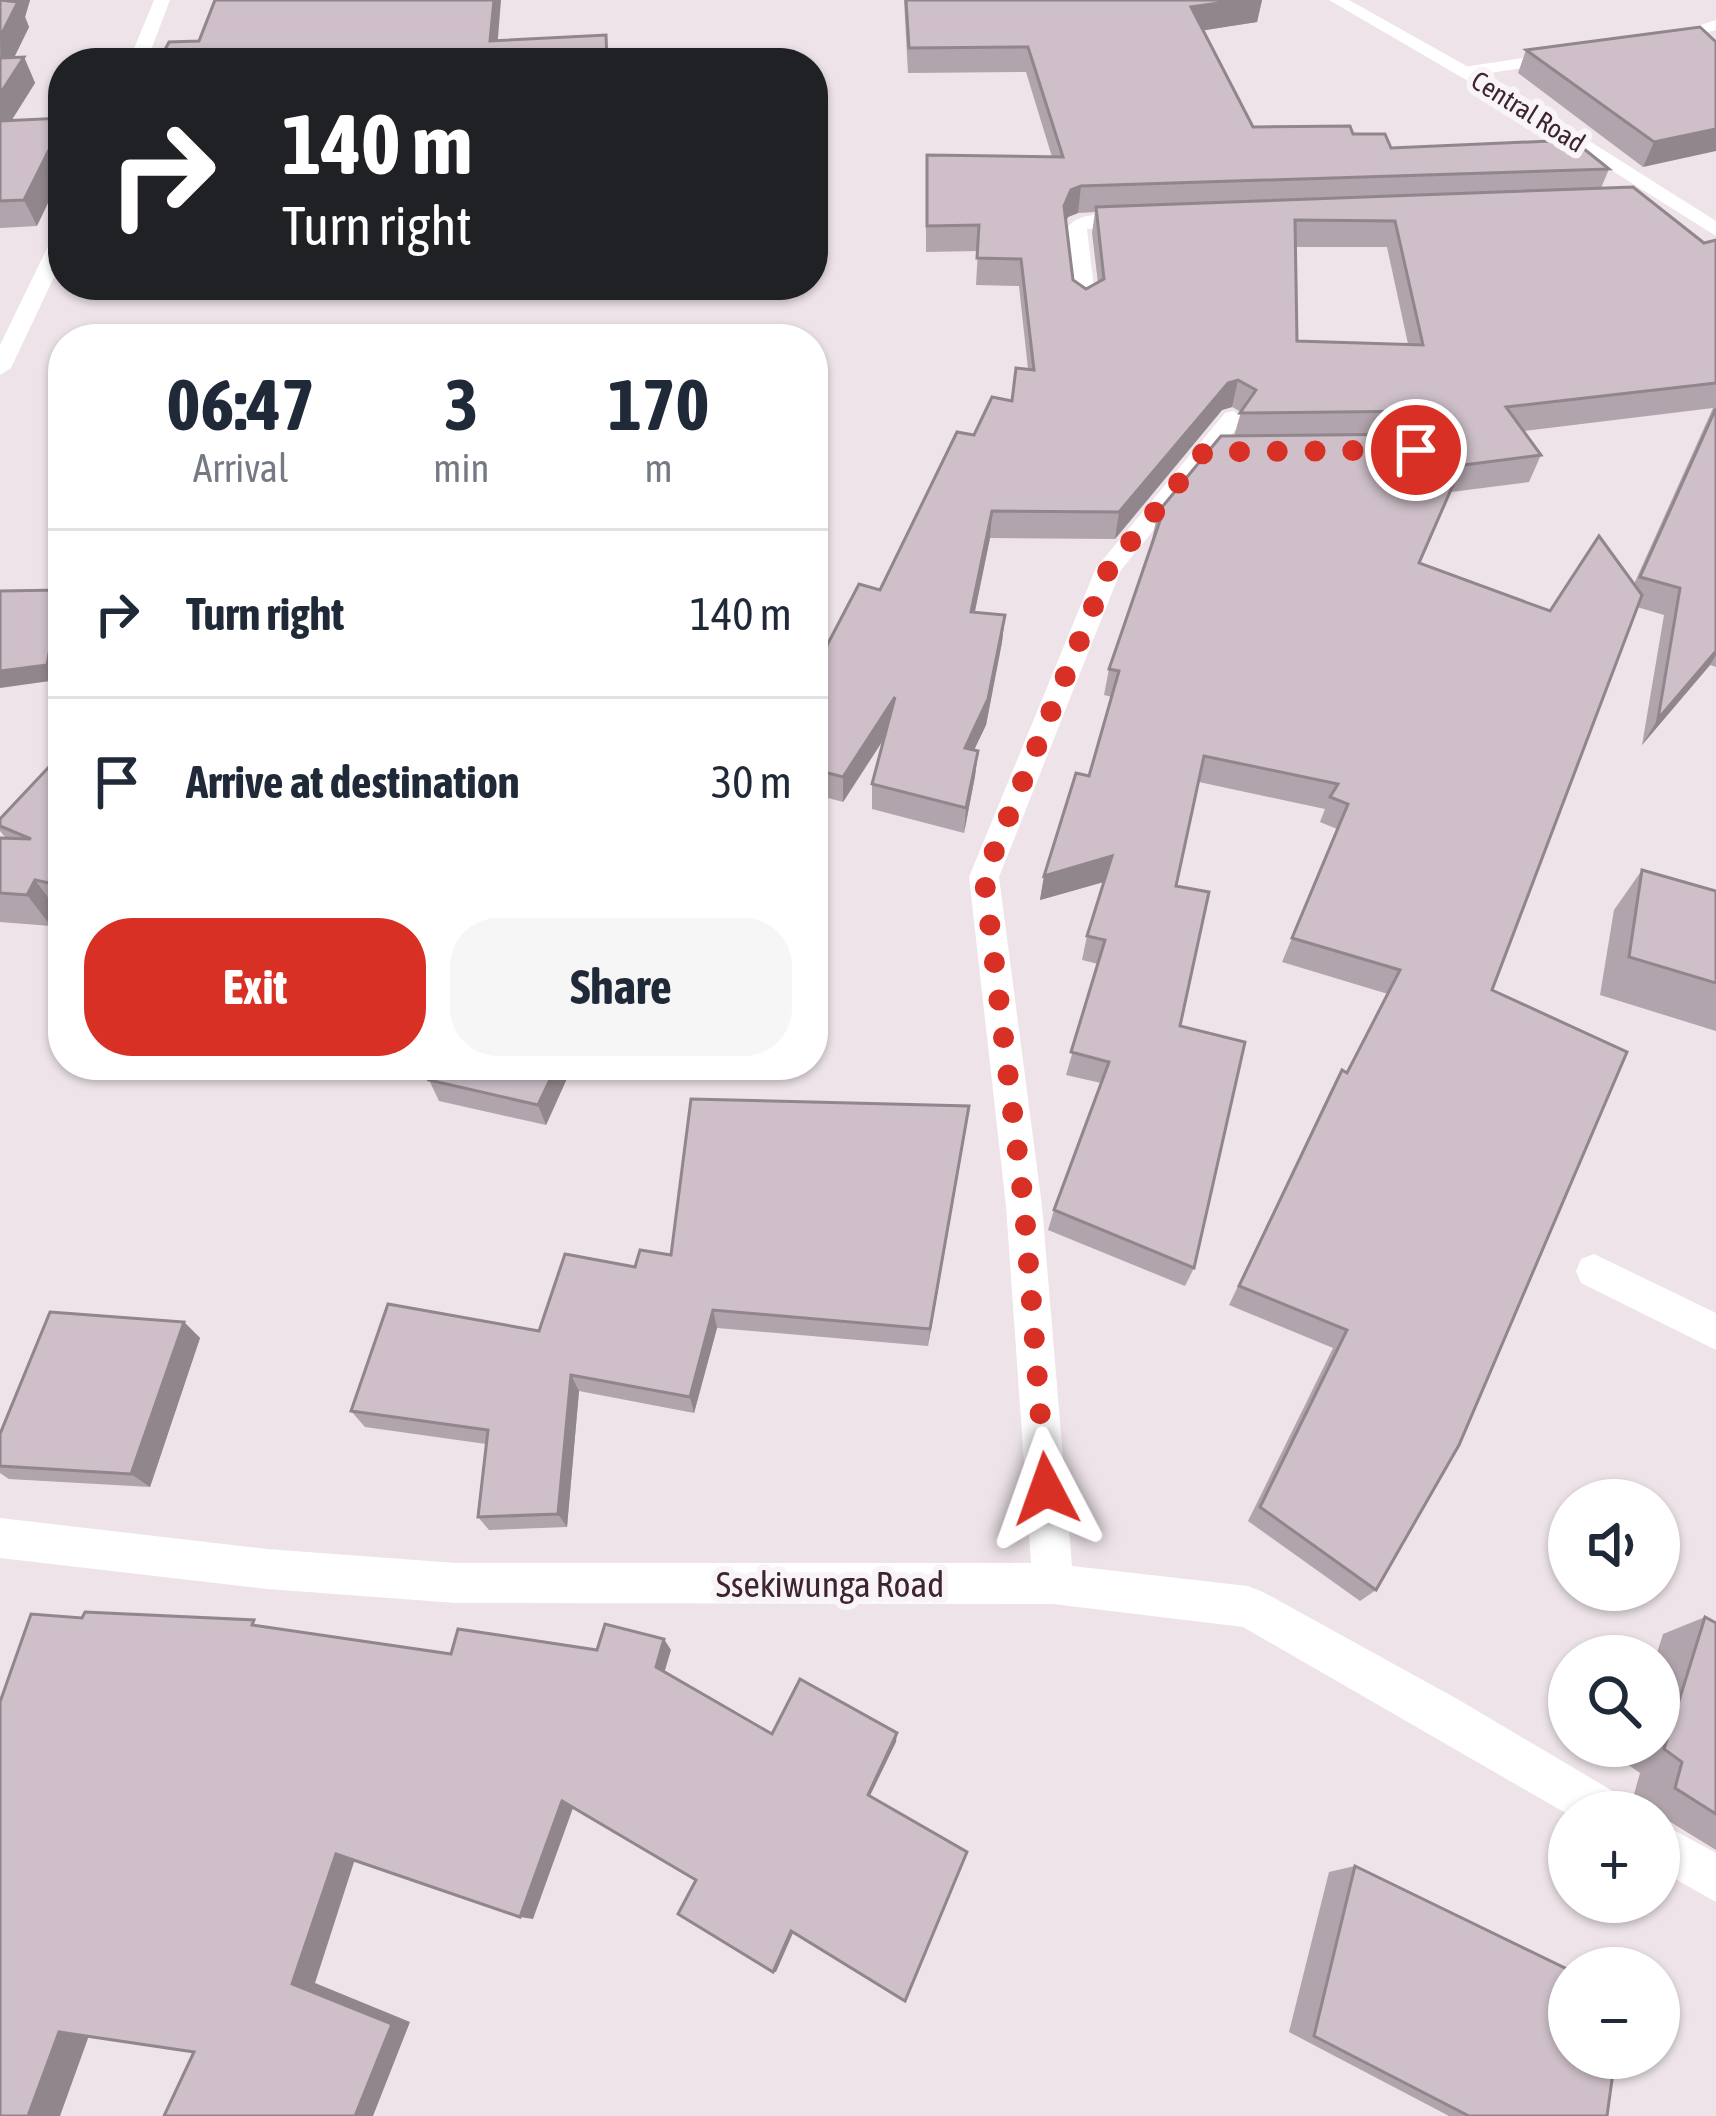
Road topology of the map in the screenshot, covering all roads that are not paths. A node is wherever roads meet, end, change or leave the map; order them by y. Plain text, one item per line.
1 (162, 0) edge
2 (1337, 0) edge
3 (1716, 25) edge
4 (1644, 44) edge
5 (143, 48) edge
6 (1582, 54) edge
7 (1464, 72) junction
8 (1671, 203) junction
9 (1625, 205) edge
10 (1170, 220) edge
11 (1716, 230) edge
12 (48, 267) edge
13 (1085, 306) edge
14 (0, 368) edge
15 (1233, 418) dead end
16 (1594, 1271) dead end
17 (1716, 1332) edge
18 (0, 1538) edge
19 (1054, 1584) junction
20 (1570, 1791) edge
21 (1680, 1857) edge
22 (1716, 1879) edge

1 - 5 street
2 - 7 street, Central Road
3 - 4 street
6 - 7 street
7 - 8 street, Central Road
8 - 9 street
8 - 11 street, Central Road
10 - 13 street
12 - 14 street
15 - 19 street
16 - 17 street
18 - 19 street, Ssekiwunga Road
19 - 20 street, Ssekiwunga Road
21 - 22 street

